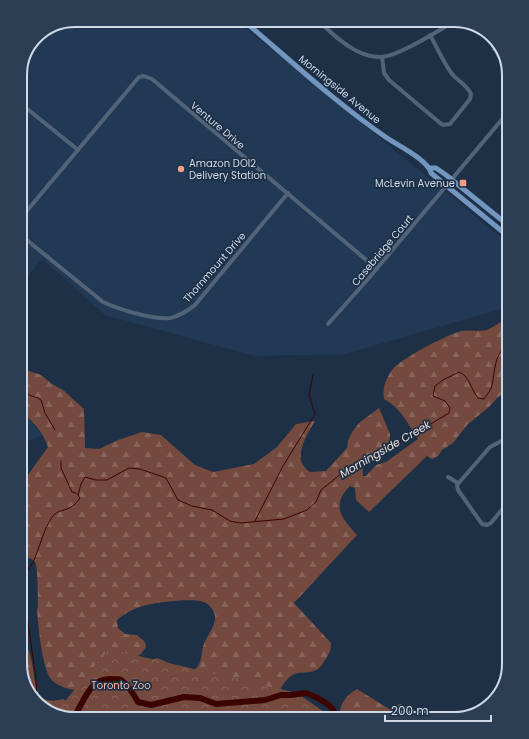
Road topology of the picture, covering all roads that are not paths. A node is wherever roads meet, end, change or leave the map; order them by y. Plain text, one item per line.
1 (251, 27) edge
2 (326, 27) edge
3 (444, 27) edge
4 (430, 35) junction
5 (494, 49) edge
6 (497, 54) edge
7 (382, 57) junction
8 (27, 109) edge
9 (502, 119) edge
10 (78, 150) junction
11 (430, 168) junction
12 (451, 179) junction
13 (447, 185) junction
14 (288, 193) junction
15 (27, 211) edge
16 (502, 220) edge
17 (502, 231) edge
18 (27, 240) edge
19 (377, 269) junction
20 (328, 324) dead end
21 (502, 441) edge
22 (448, 477) dead end
23 (458, 483) junction
24 (502, 510) edge

1 - 11 main road, Morningside Avenue
2 - 7 street
3 - 4 street
4 - 7 street
4 - 7 street
5 - 6 street
8 - 10 street
9 - 12 street
10 - 14 street, Venture Drive
10 - 15 street
11 - 12 main road, Morningside Avenue
11 - 13 main road, Morningside Avenue
12 - 13 street
12 - 16 main road, Morningside Avenue
13 - 17 main road, Morningside Avenue
13 - 19 street, Casebridge Court
14 - 18 street, Thornmount Drive
14 - 19 street, Venture Drive
19 - 20 street, Casebridge Court
21 - 23 street
22 - 23 street
23 - 24 street

